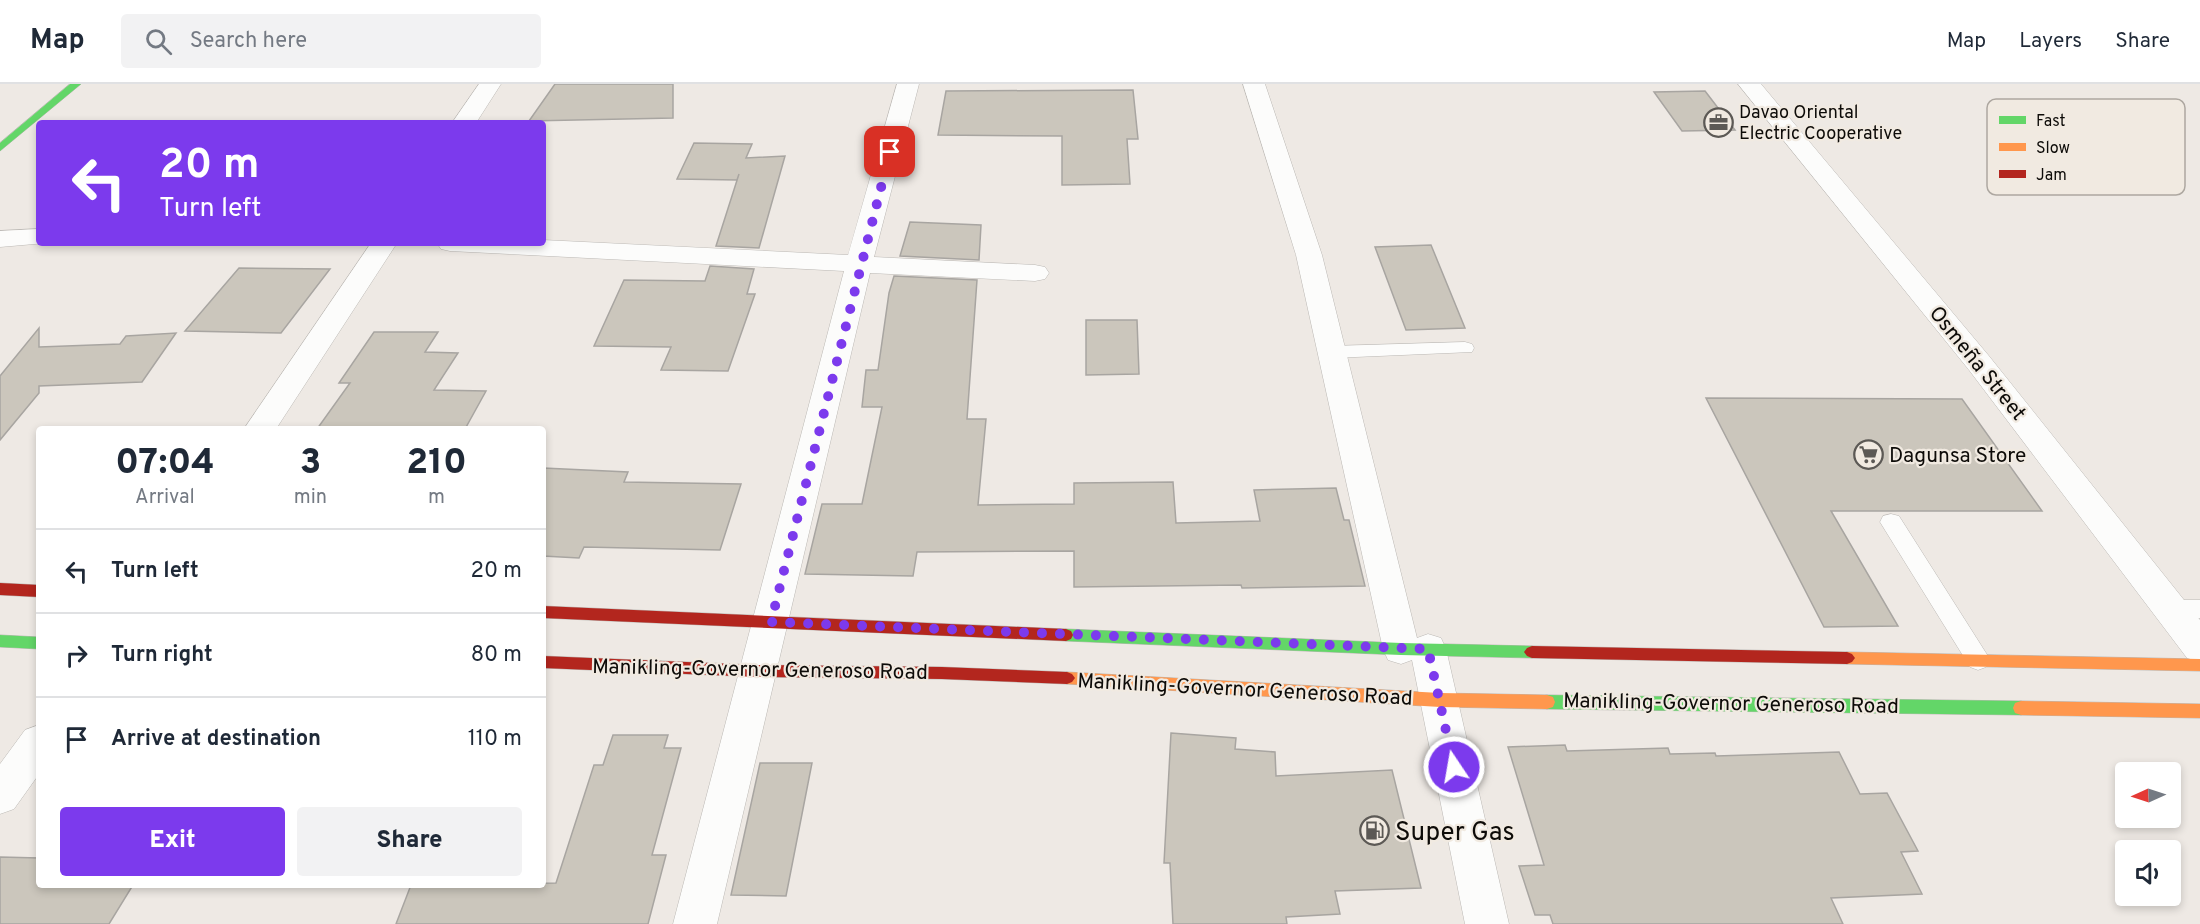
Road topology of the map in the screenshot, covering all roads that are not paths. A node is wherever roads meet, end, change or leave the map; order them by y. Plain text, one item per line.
1 (76, 84) edge
2 (490, 84) edge
3 (908, 84) edge
4 (1254, 84) edge
5 (1749, 84) edge
6 (466, 120) edge
7 (0, 148) edge
8 (36, 237) edge
9 (0, 239) edge
10 (382, 246) edge
11 (508, 246) edge
12 (859, 264) junction
13 (1035, 273) dead end
14 (1465, 348) dead end
15 (1332, 352) junction
16 (262, 426) edge
17 (1891, 522) dead end
18 (0, 589) edge
19 (36, 591) edge
20 (2185, 609) edge
21 (546, 612) edge
22 (771, 622) junction
23 (0, 641) edge
24 (36, 643) edge
25 (2200, 648) edge
26 (1414, 649) junction
27 (1978, 660) junction
28 (546, 663) edge
29 (2200, 665) edge
30 (758, 671) junction
31 (1440, 700) junction
32 (2200, 711) edge
33 (36, 746) edge
34 (0, 796) edge
35 (695, 924) edge
36 (1487, 924) edge

1 - 7 main road
2 - 6 street
3 - 12 street
4 - 15 street
5 - 20 street, Osmeña Street
8 - 9 street
10 - 16 street
11 - 12 street
12 - 13 street
12 - 22 street
14 - 15 lane
15 - 26 street
17 - 27 lane
18 - 19 main road
20 - 25 street, Osmeña Street
21 - 22 main road, Manikling-Governor Generoso Road
22 - 26 main road, Manikling-Governor Generoso Road
22 - 30 street
23 - 24 main road
26 - 27 main road, Manikling-Governor Generoso Road
26 - 31 street
27 - 29 main road, Manikling-Governor Generoso Road
28 - 30 main road, Manikling-Governor Generoso Road
30 - 31 main road, Manikling-Governor Generoso Road
30 - 35 street
31 - 32 main road, Manikling-Governor Generoso Road
31 - 36 street
33 - 34 street

